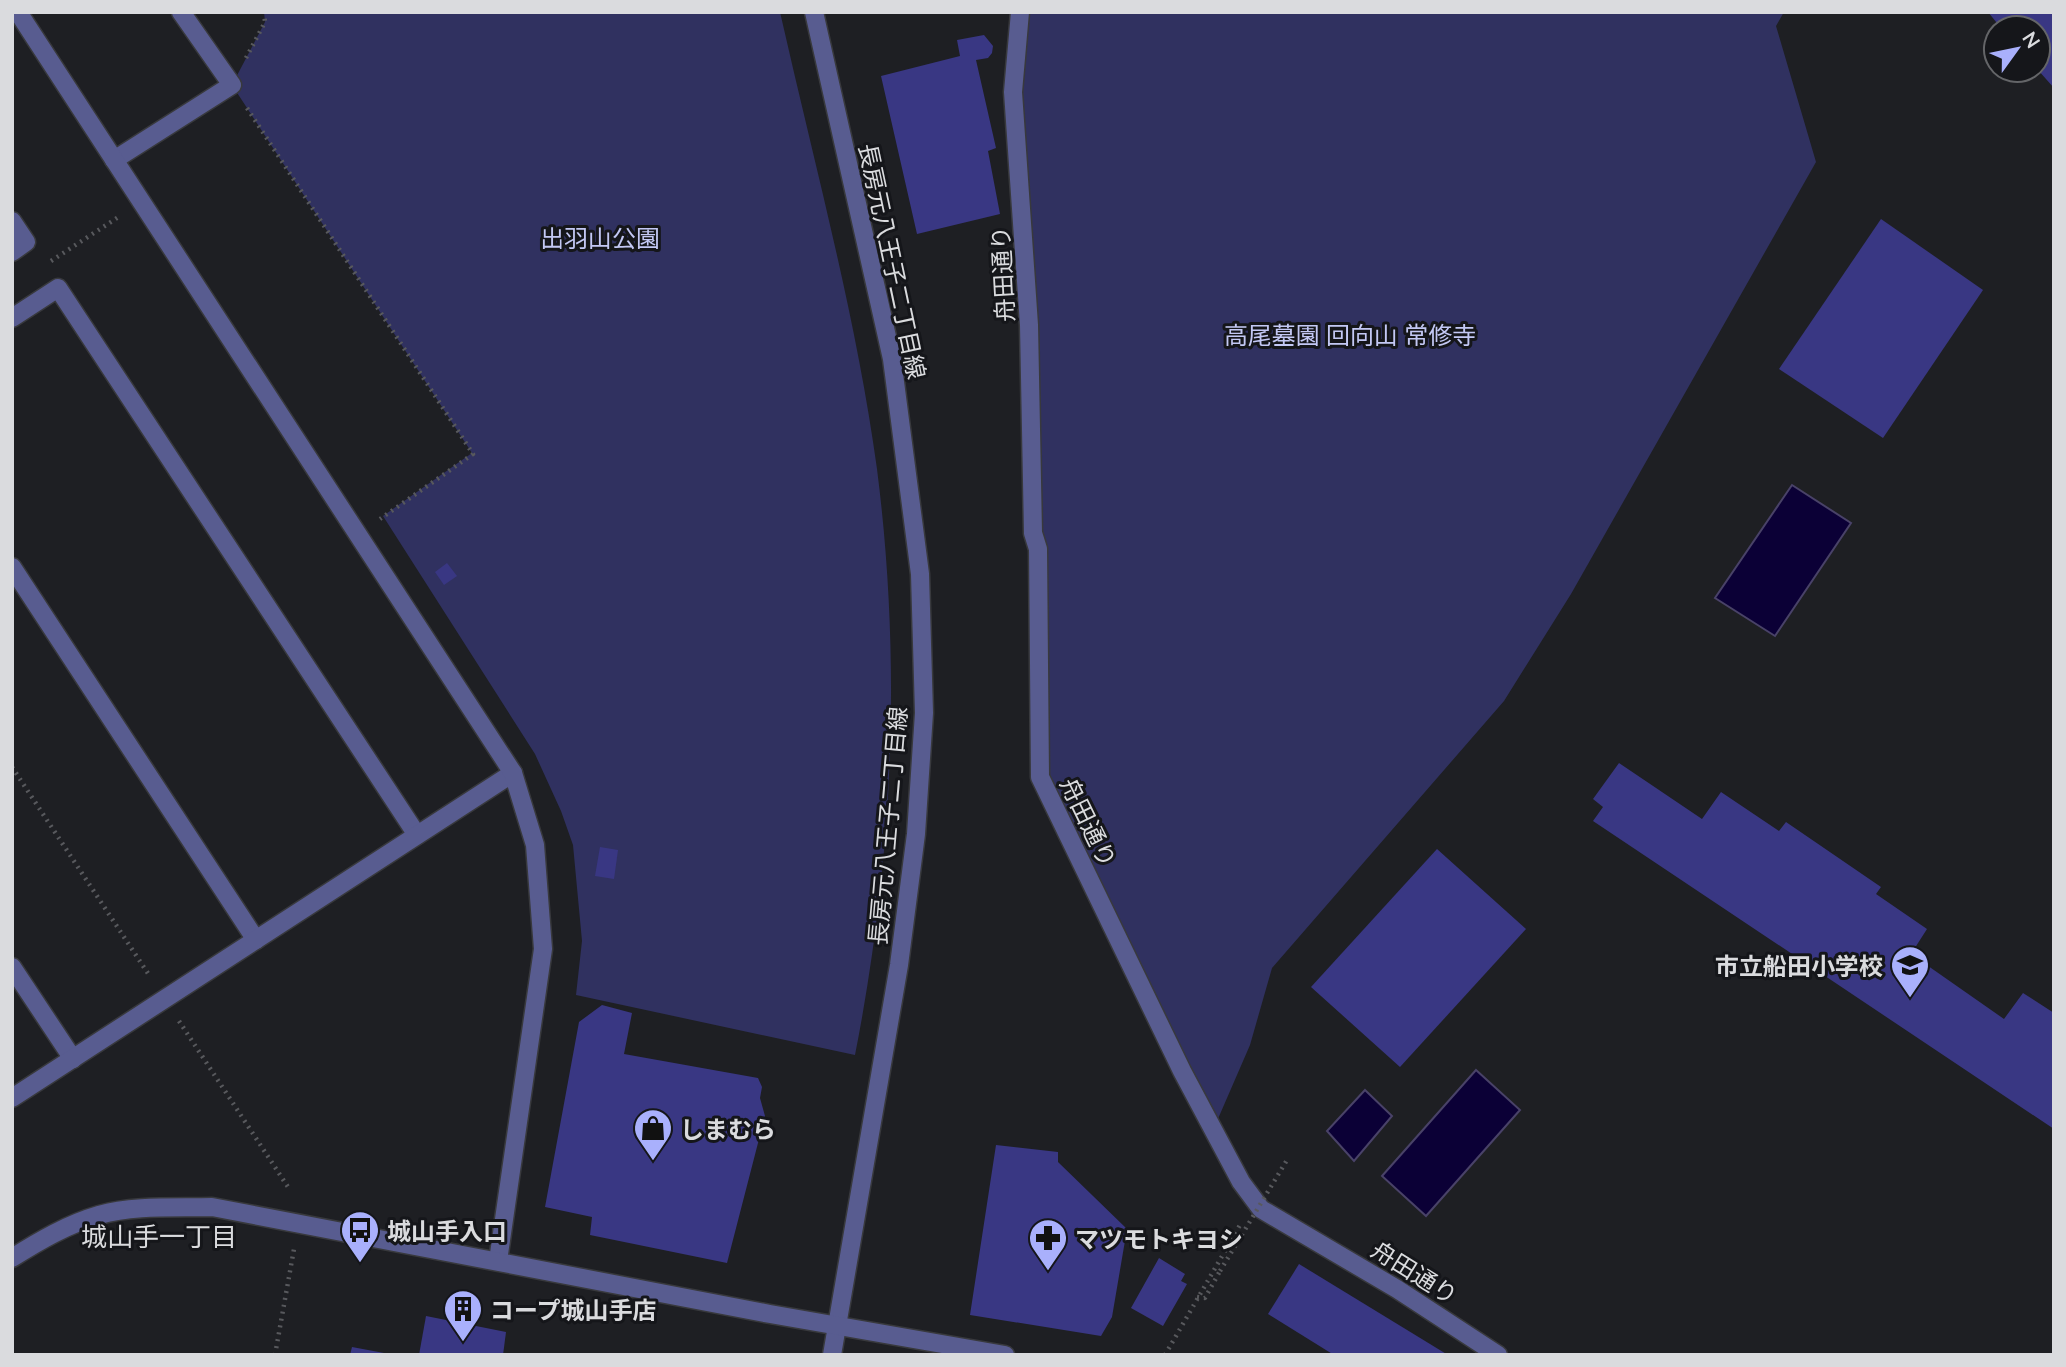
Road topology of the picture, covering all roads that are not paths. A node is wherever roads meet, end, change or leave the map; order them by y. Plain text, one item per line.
1 (18, 12) edge
2 (181, 12) edge
3 (814, 12) edge
4 (1020, 12) edge
5 (114, 160) junction
6 (12, 221) edge
7 (12, 252) edge
8 (12, 318) edge
9 (12, 567) edge
10 (513, 773) junction
11 (418, 835) junction
12 (256, 940) junction
13 (12, 967) edge
14 (73, 1059) junction
15 (12, 1098) edge
16 (12, 1258) edge
17 (498, 1261) junction
18 (837, 1326) junction
19 (832, 1355) edge
20 (1005, 1355) edge
21 (1498, 1355) edge

1 - 5 street
2 - 5 street
3 - 18 street, 長房元八王子二丁目線
4 - 21 street, 舟田通り
5 - 10 street
6 - 7 street
8 - 11 street
9 - 12 street
10 - 11 street
10 - 17 street
11 - 12 street
12 - 14 street
13 - 14 street
14 - 15 street
16 - 17 street
17 - 18 street
18 - 19 street, 長房元八王子二丁目線
18 - 20 street

